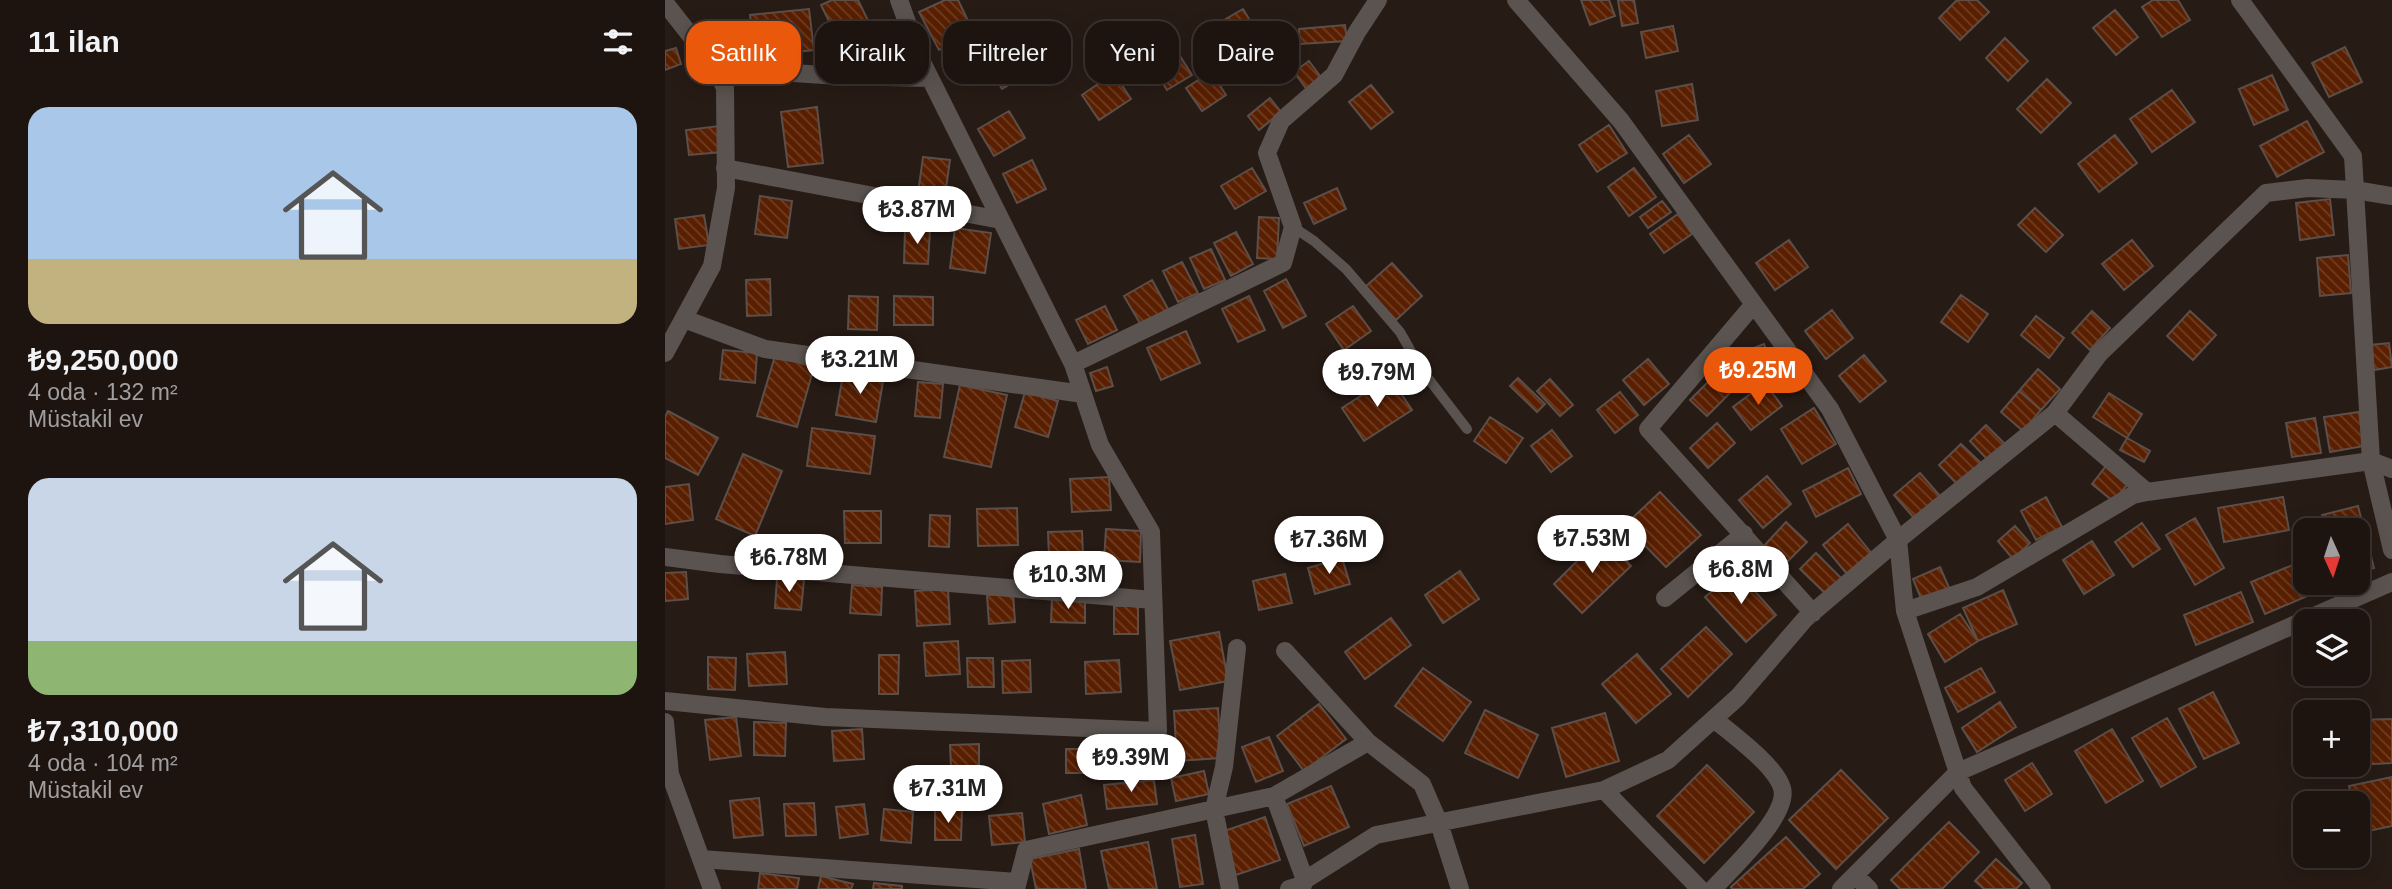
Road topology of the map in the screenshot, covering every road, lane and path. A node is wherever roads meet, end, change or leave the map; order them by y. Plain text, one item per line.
1 (899, 0) edge
2 (1378, 0) edge
3 (1516, 0) edge
4 (2240, 0) edge
5 (665, 3) edge
6 (686, 30) edge
7 (801, 74) edge
8 (930, 78) junction
9 (723, 84) edge
10 (725, 168) junction
11 (2355, 190) junction
12 (2392, 196) edge
13 (1001, 220) junction
14 (1293, 228) junction
15 (1754, 304) junction
16 (684, 319) junction
17 (665, 353) edge
18 (1073, 364) junction
19 (1083, 394) junction
20 (2055, 413) junction
21 (1467, 429) dead end
22 (2371, 461) junction
23 (2392, 469) edge
24 (2147, 492) junction
25 (1744, 534) junction
26 (1898, 540) junction
27 (2392, 550) edge
28 (665, 557) edge
29 (2392, 582) edge
30 (1665, 597) dead end
31 (1153, 600) junction
32 (1905, 611) junction
33 (1813, 613) junction
34 (1237, 648) dead end
35 (1285, 651) dead end
36 (665, 701) edge
37 (1714, 719) junction
38 (665, 722) edge
39 (1368, 742) junction
40 (1958, 772) junction
41 (1604, 790) junction
42 (1273, 796) junction
43 (1214, 809) junction
44 (1439, 822) junction
45 (701, 859) junction
46 (1855, 875) junction
47 (1016, 886) edge
48 (1301, 886) edge
49 (712, 889) edge
50 (1230, 889) edge
51 (1460, 889) edge
52 (1700, 889) edge
53 (1713, 889) edge
54 (1840, 889) edge
55 (1869, 889) edge
56 (2042, 889) edge

1 - 8 street
2 - 14 street
3 - 15 street
4 - 11 street
5 - 6 street
7 - 8 street
8 - 13 street
9 - 10 street
10 - 13 street
10 - 16 street
11 - 12 street
11 - 20 street
11 - 22 street
13 - 18 street
14 - 18 street
14 - 21 lane
15 - 25 street
15 - 26 street
16 - 17 street
16 - 19 street
18 - 19 street
19 - 31 street
20 - 24 street
20 - 26 street
22 - 23 street
22 - 24 street
22 - 27 street
24 - 32 street
25 - 30 street
25 - 33 street
26 - 32 street
26 - 33 street
28 - 31 street
29 - 40 street
31 - 36 street
32 - 40 street
33 - 37 street
34 - 43 street
35 - 39 street
37 - 41 street
37 - 53 street
38 - 45 street
39 - 42 street
39 - 44 street
40 - 46 street
40 - 56 street
41 - 44 street
41 - 52 street
42 - 43 street
42 - 48 street
43 - 47 street
43 - 50 street
44 - 48 street
44 - 51 street
45 - 47 street
45 - 49 street
46 - 54 street
46 - 55 street

